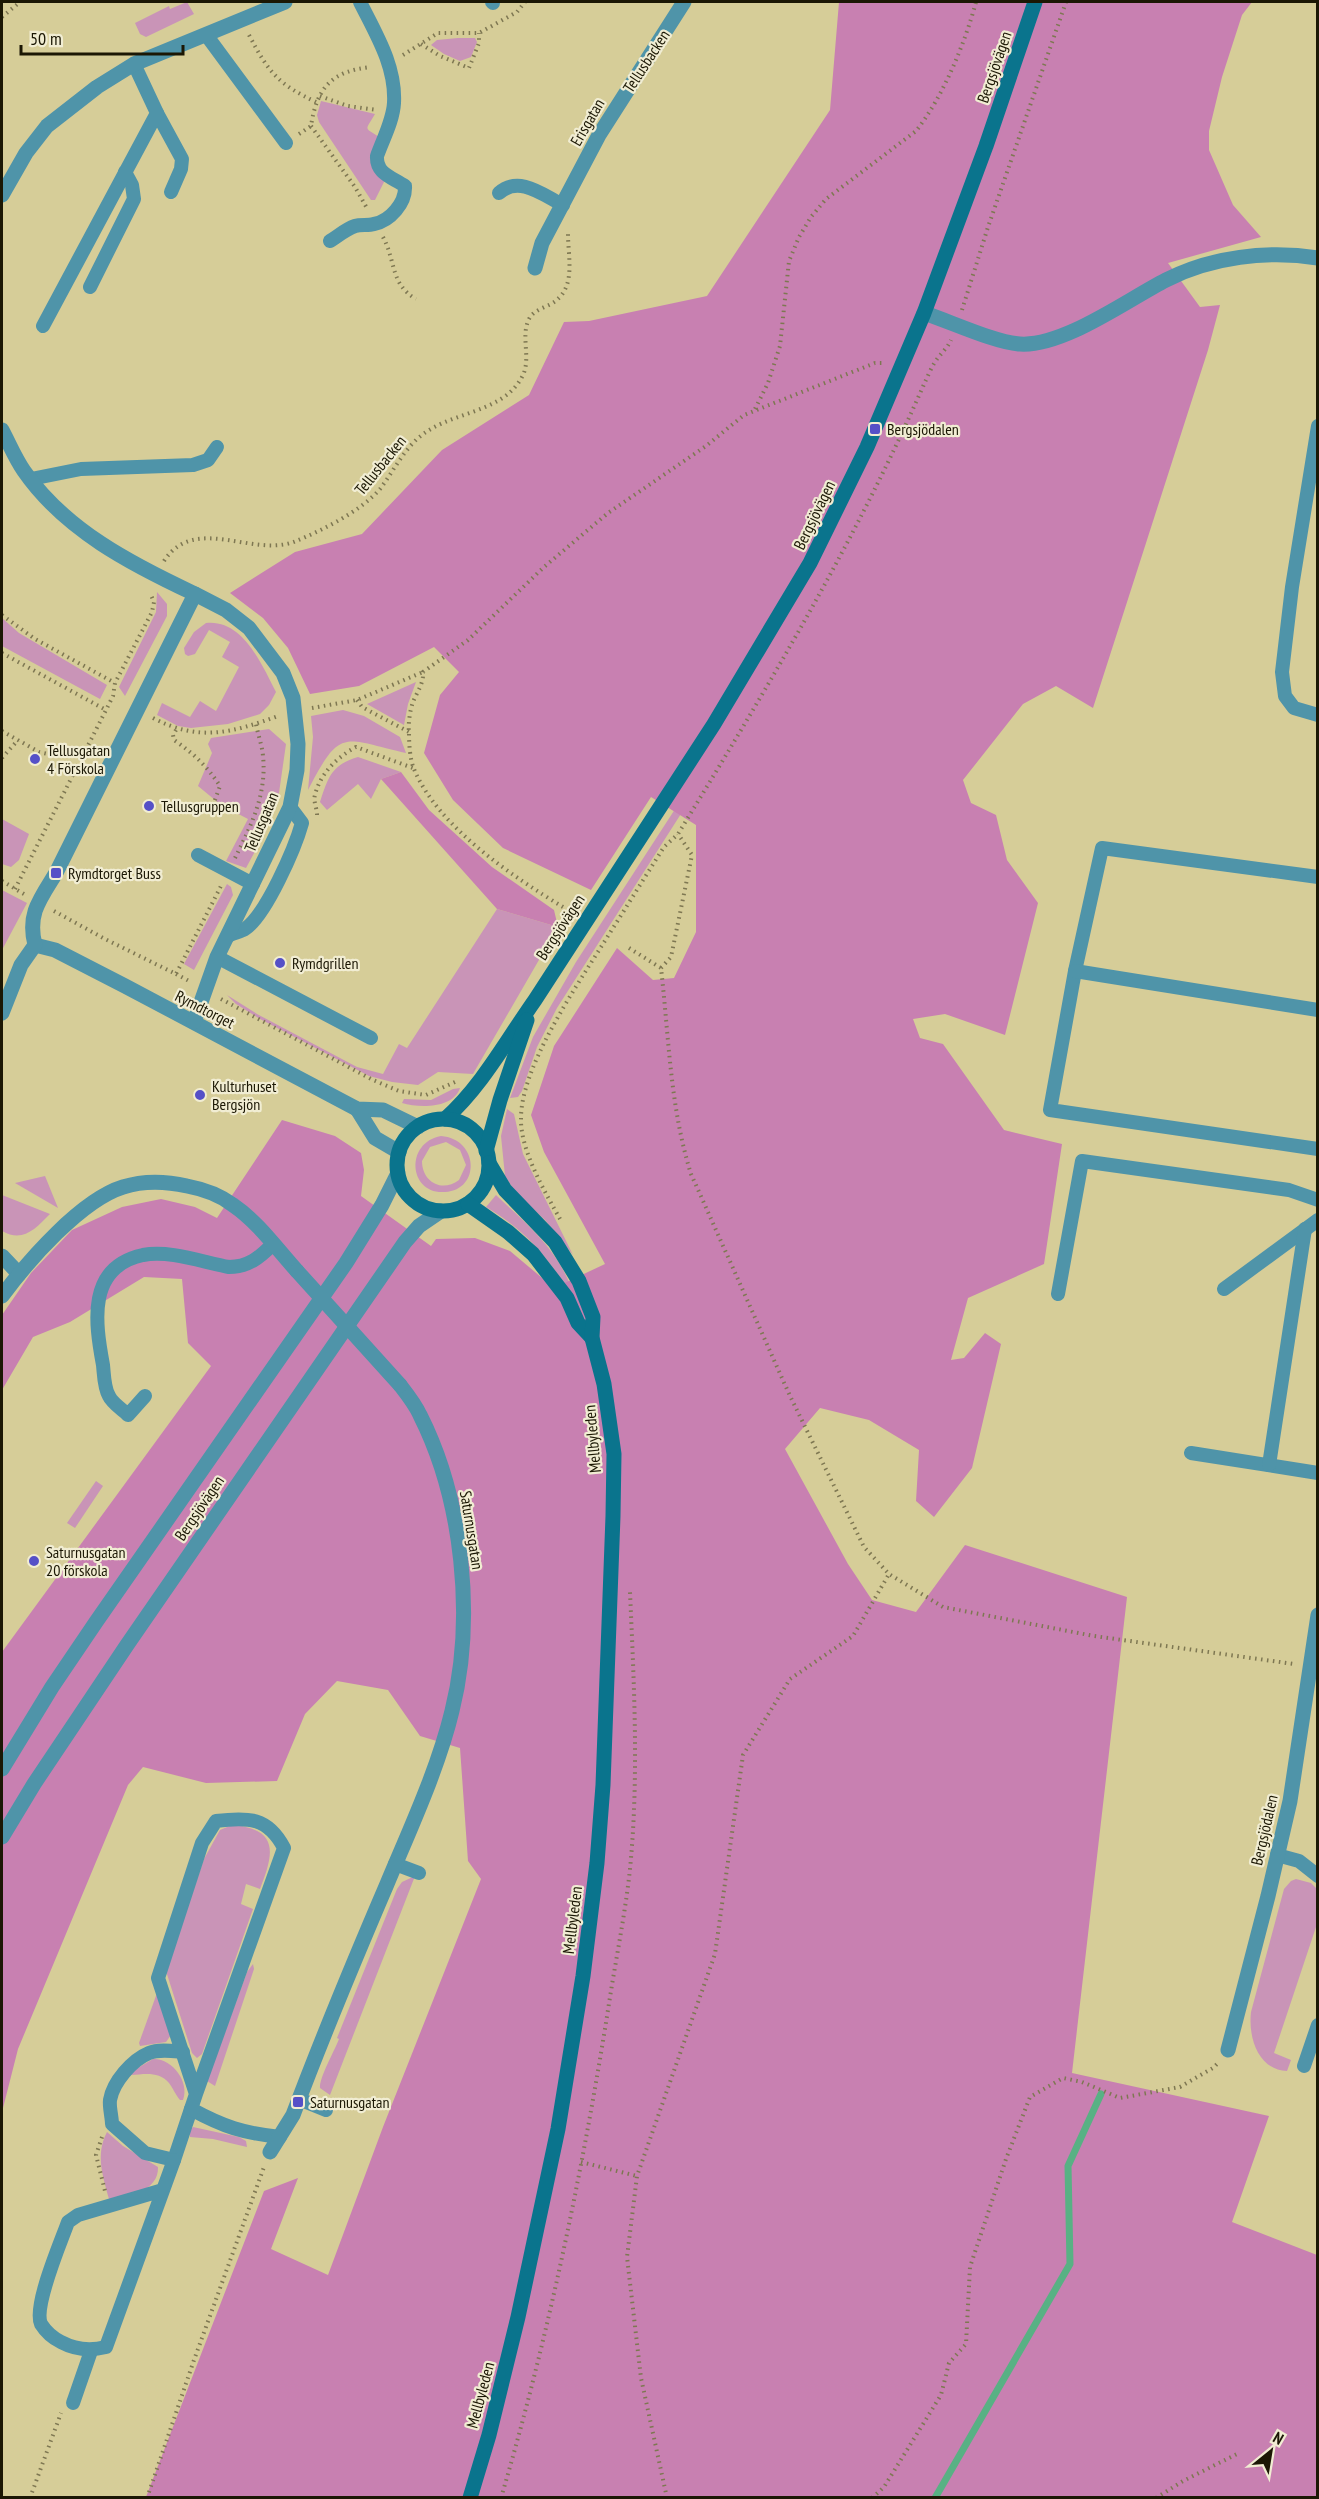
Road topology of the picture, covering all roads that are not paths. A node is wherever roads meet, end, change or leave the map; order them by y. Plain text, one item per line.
1 (285, 2) edge
2 (360, 2) edge
3 (684, 2) edge
4 (1035, 2) edge
5 (207, 36) junction
6 (134, 64) junction
7 (157, 113) junction
8 (286, 143) dead end
9 (125, 172) junction
10 (171, 192) dead end
11 (499, 193) dead end
12 (2, 195) edge
13 (563, 205) junction
14 (330, 241) dead end
15 (1317, 258) edge
16 (535, 268) dead end
17 (90, 287) dead end
18 (924, 313) junction
19 (43, 326) dead end
20 (1317, 426) edge
21 (2, 430) edge
22 (217, 447) dead end
23 (31, 479) junction
24 (195, 594) junction
25 (1317, 715) edge
26 (290, 807) junction
27 (198, 855) dead end
28 (1317, 877) edge
29 (253, 884) junction
30 (228, 936) junction
31 (35, 945) junction
32 (217, 957) junction
33 (1075, 971) junction
34 (535, 1000) junction
35 (1317, 1010) edge
36 (2, 1013) edge
37 (194, 1022) junction
38 (371, 1038) dead end
39 (357, 1109) junction
40 (445, 1119) junction
41 (418, 1126) junction
42 (1317, 1149) edge
43 (399, 1152) junction
44 (488, 1157) junction
45 (398, 1173) junction
46 (1317, 1200) edge
47 (468, 1204) junction
48 (441, 1211) junction
49 (1317, 1220) edge
50 (1305, 1229) junction
51 (272, 1245) junction
52 (2, 1256) edge
53 (19, 1274) junction
54 (1224, 1289) dead end
55 (1058, 1293) dead end
56 (2, 1296) edge
57 (592, 1338) junction
58 (145, 1396) dead end
59 (1191, 1453) dead end
60 (1269, 1465) junction
61 (1317, 1473) edge
62 (1317, 1615) edge
63 (2, 1769) edge
64 (2, 1838) edge
65 (1277, 1855) junction
66 (395, 1864) junction
67 (419, 1874) dead end
68 (1317, 1876) edge
69 (1317, 2025) edge
70 (1228, 2050) road end
71 (183, 2052) junction
72 (1305, 2066) dead end
73 (196, 2094) junction
74 (299, 2099) junction
75 (191, 2109) junction
76 (326, 2110) dead end
77 (280, 2137) junction
78 (270, 2152) road end
79 (174, 2160) junction
80 (163, 2190) junction
81 (91, 2350) junction
82 (74, 2403) road end
83 (470, 2498) edge

1 - 5 street
2 - 14 lane
3 - 13 street, Erisgatan
4 - 18 main road, Bergsjövägen
5 - 6 street
5 - 8 lane
6 - 7 lane
6 - 12 street
7 - 9 lane
7 - 10 lane
9 - 17 lane
9 - 19 lane
11 - 13 lane
13 - 16 street, Erisgatan
15 - 18 street
18 - 34 main road, Bergsjövägen
20 - 25 lane
21 - 23 street, Tellusgatan
22 - 23 lane
23 - 24 street, Tellusgatan
24 - 26 street, Tellusgatan
24 - 31 street
26 - 29 street, Tellusgatan
26 - 30 lane
27 - 29 lane
28 - 33 lane
29 - 30 street, Tellusgatan
30 - 32 street, Tellusgatan
31 - 36 street
31 - 37 street, Rymdtorget
32 - 37 street, Tellusgatan
32 - 38 lane
33 - 35 lane
33 - 42 lane
34 - 40 main road, Bergsjövägen
34 - 44 main road, Bergsjövägen
37 - 39 street, Rymdtorget
39 - 41 street, Rymdtorget
39 - 43 street
40 - 41 main road, Bergsjövägen
40 - 44 main road
41 - 43 main road
43 - 45 main road, Bergsjövägen
44 - 47 main road, Bergsjövägen
44 - 57 main road, Mellbyleden
45 - 48 main road
45 - 63 street, Bergsjövägen
46 - 55 lane
47 - 48 main road, Bergsjövägen
47 - 57 main road, Mellbyleden
48 - 64 street, Bergsjövägen
49 - 50 lane
50 - 54 lane
50 - 60 lane
51 - 53 street, Saturnusgatan
51 - 58 lane
51 - 66 street, Saturnusgatan, bridge
52 - 53 street
53 - 56 street, Saturnusgatan
57 - 83 main road, Mellbyleden
59 - 60 lane
60 - 61 lane
62 - 65 street, Bergsjödalen
65 - 68 lane
65 - 70 street, Bergsjödalen
66 - 67 lane
66 - 74 street, Saturnusgatan
69 - 72 lane
71 - 73 lane
71 - 73 lane
71 - 79 lane
73 - 75 lane
74 - 76 lane
74 - 77 street, Saturnusgatan
75 - 77 lane
75 - 79 lane
77 - 78 street, Saturnusgatan
79 - 80 lane
80 - 81 lane
80 - 81 lane
81 - 82 lane

